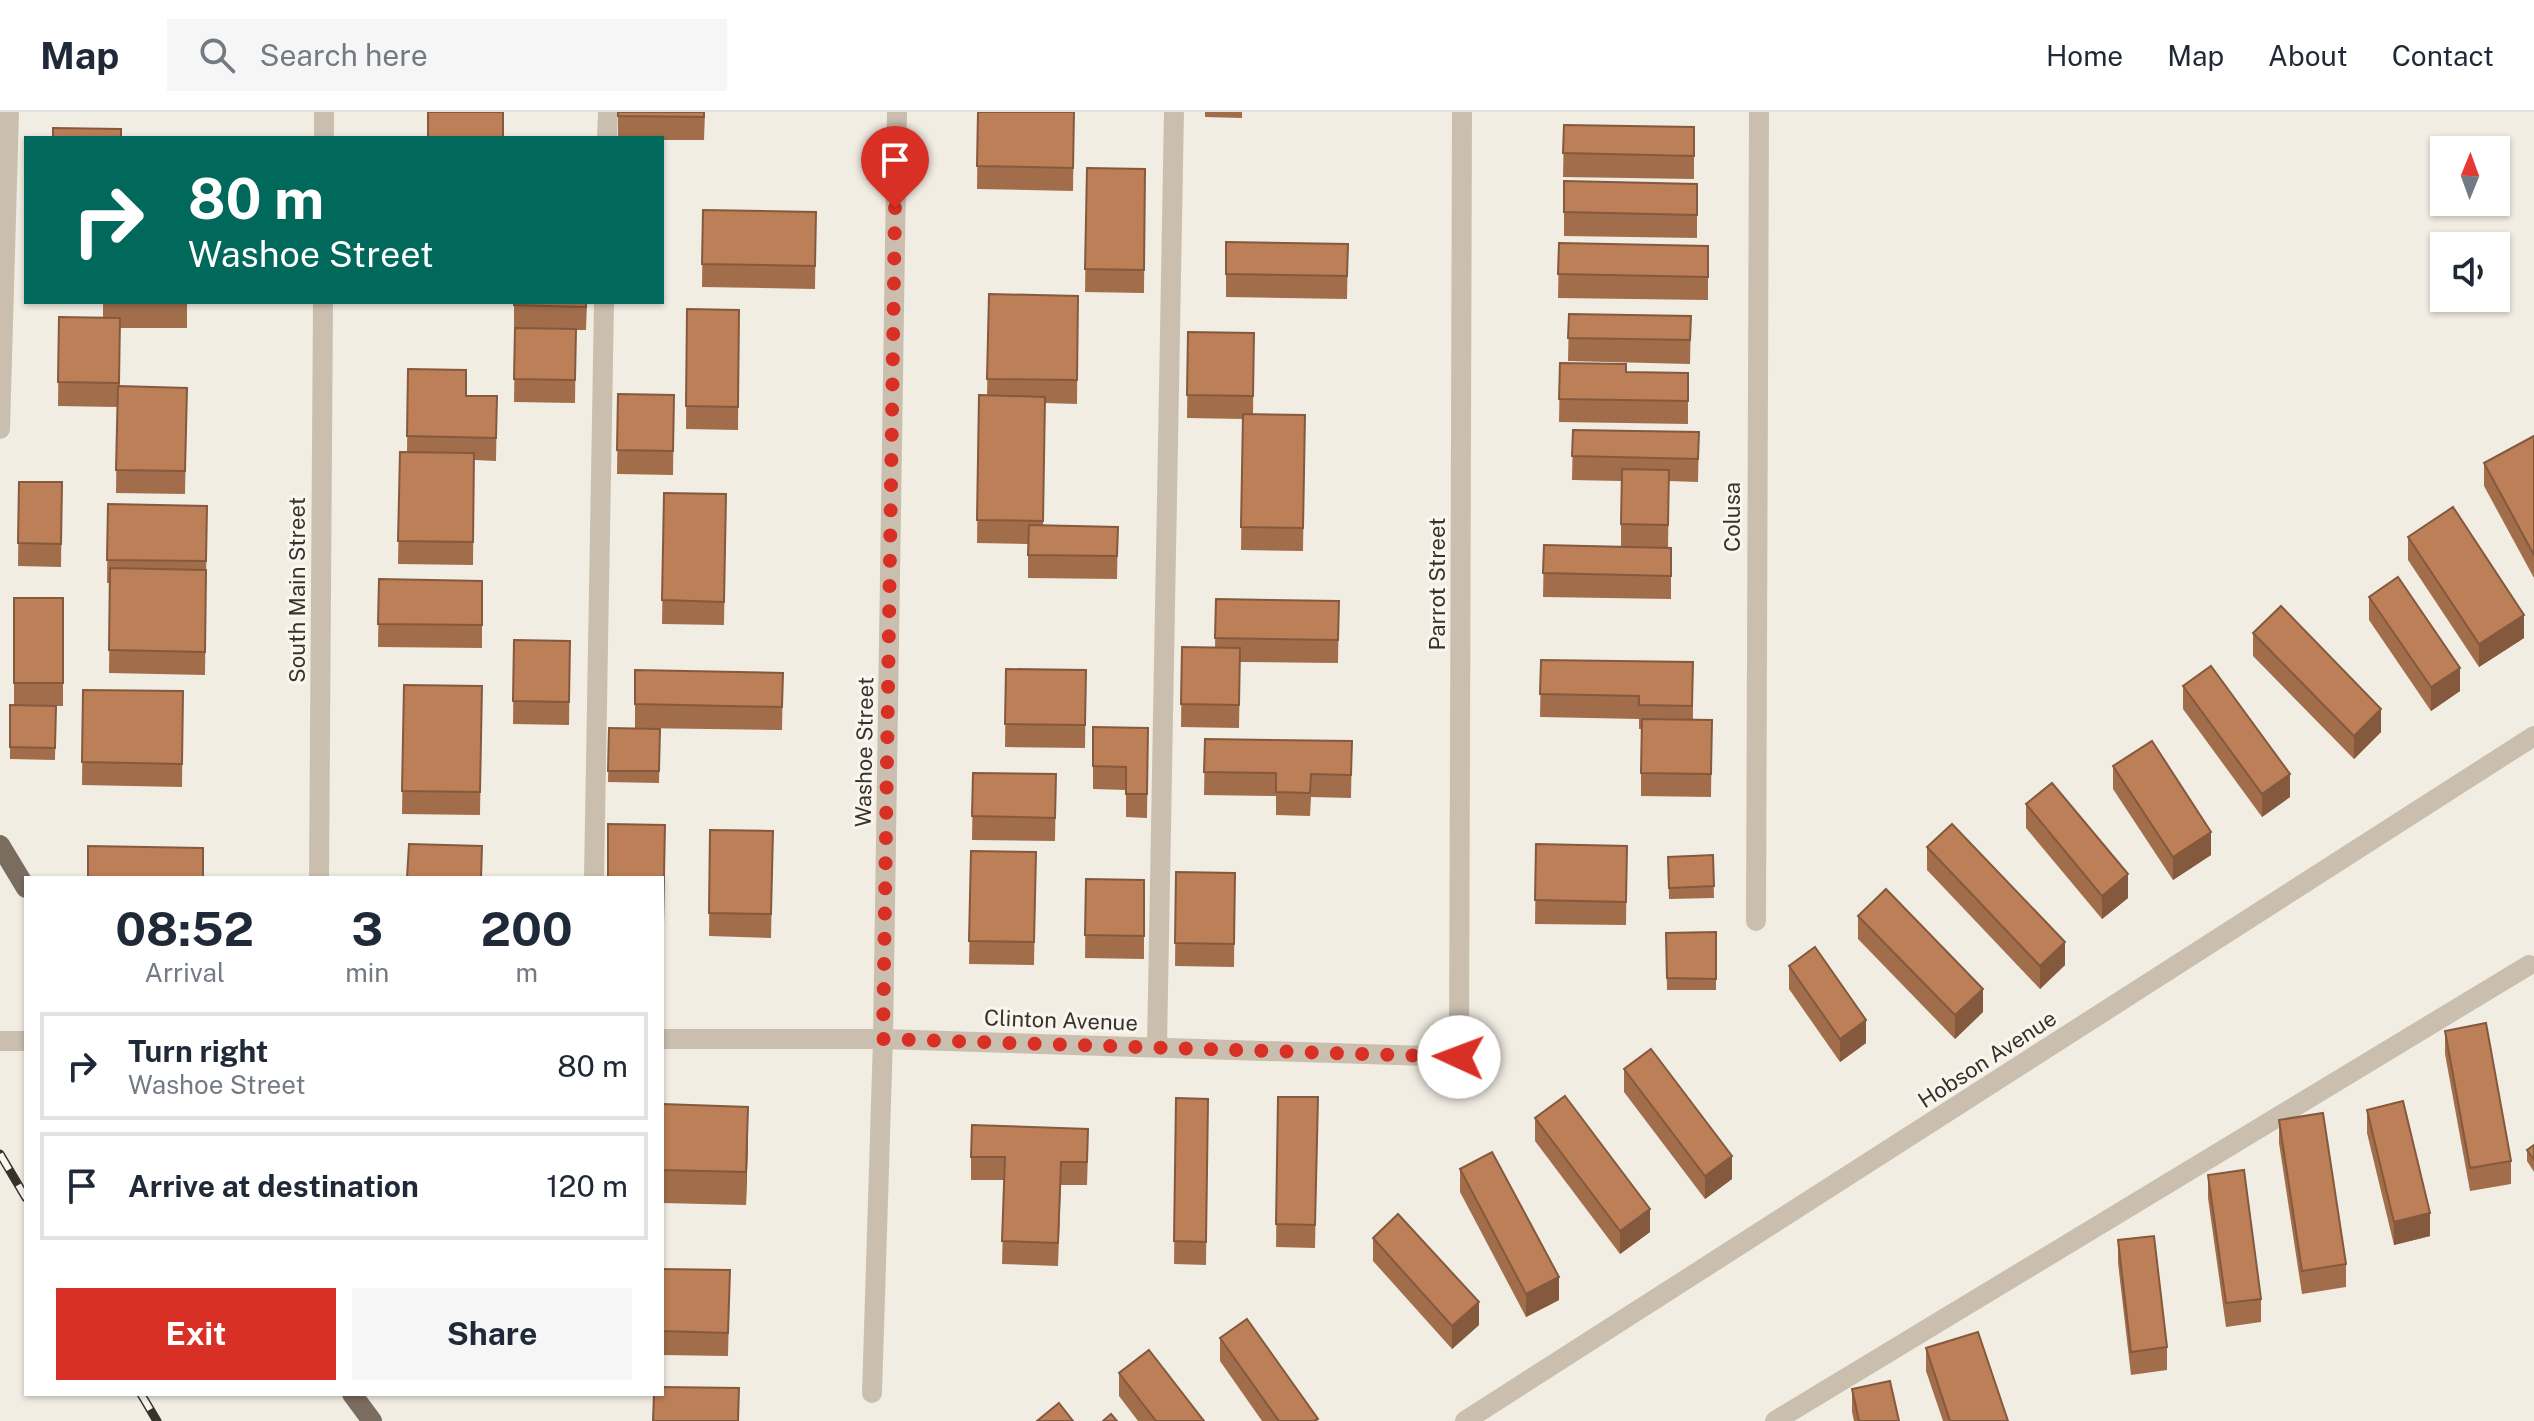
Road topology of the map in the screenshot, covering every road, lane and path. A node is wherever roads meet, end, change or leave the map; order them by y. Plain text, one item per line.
1 (9, 112) edge
2 (324, 112) edge
3 (608, 112) edge
4 (897, 112) edge
5 (1174, 112) edge
6 (1462, 112) edge
7 (1759, 112) edge
8 (324, 136) edge
9 (607, 136) edge
10 (323, 304) edge
11 (604, 304) edge
12 (0, 429) edge
13 (2534, 736) edge
14 (0, 845) edge
15 (319, 876) edge
16 (594, 876) edge
17 (24, 885) edge
18 (1756, 921) dead end
19 (2529, 965) dead end
20 (664, 1039) edge
21 (883, 1039) junction
22 (0, 1041) edge
23 (24, 1041) edge
24 (1157, 1047) junction
25 (1459, 1057) joint
26 (872, 1393) dead end
27 (353, 1396) edge
28 (372, 1421) edge
29 (1465, 1421) edge
30 (1775, 1421) edge

1 - 12 street
2 - 8 street
3 - 9 street
4 - 21 street, Washoe Street
5 - 24 street
6 - 25 street, Parrot Street
7 - 18 street, Colusa
10 - 15 street, South Main Street
11 - 16 street
13 - 29 street, Hobson Avenue
14 - 17 main road
19 - 30 street
20 - 21 street, Clinton Avenue
21 - 24 street, Clinton Avenue
21 - 26 street, Washoe Street
22 - 23 street
24 - 25 street, Clinton Avenue
27 - 28 main road

